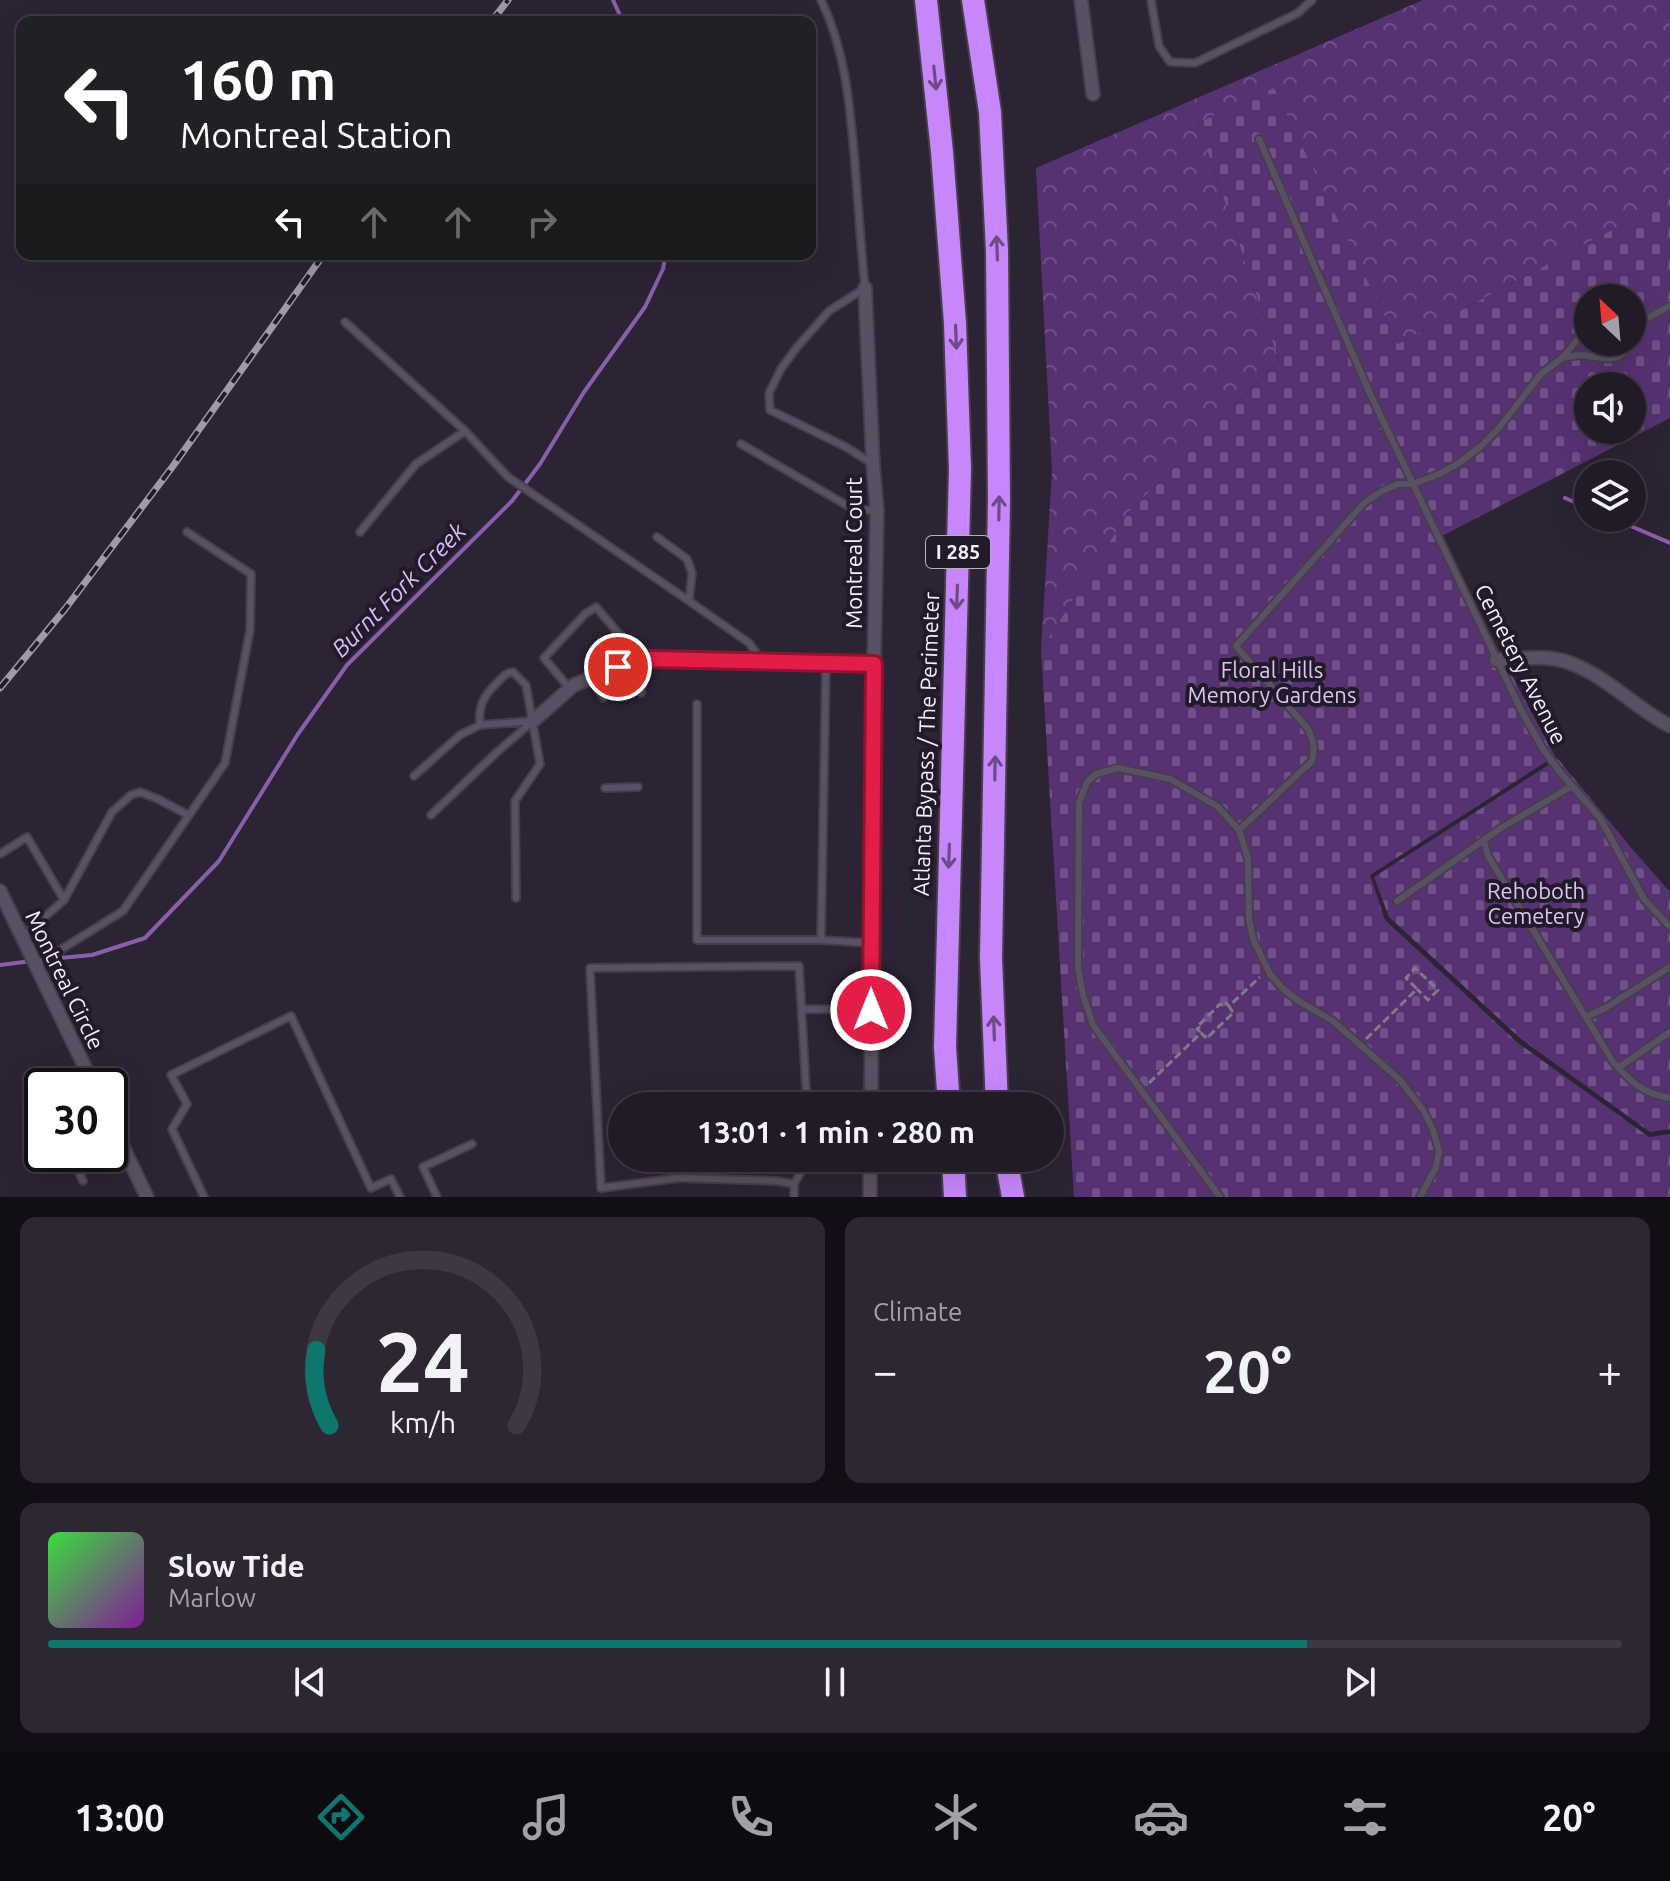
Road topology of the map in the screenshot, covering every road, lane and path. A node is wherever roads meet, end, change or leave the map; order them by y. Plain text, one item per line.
1 (821, 0) edge
2 (926, 0) edge
3 (973, 0) edge
4 (1081, 0) edge
5 (1151, 0) edge
6 (1312, 0) edge
7 (1093, 94) dead end
8 (1259, 139) dead end
9 (865, 288) junction
10 (1670, 306) edge
11 (1646, 319) edge
12 (345, 322) dead end
13 (1574, 344) edge
14 (1575, 356) edge
15 (1585, 356) edge
16 (1618, 356) edge
17 (1562, 358) junction
18 (465, 431) junction
19 (741, 444) dead end
20 (873, 464) junction
21 (1413, 484) junction
22 (877, 510) junction
23 (187, 532) dead end
24 (360, 532) dead end
25 (657, 537) dead end
26 (689, 601) junction
27 (1496, 660) junction
28 (642, 661) junction
29 (762, 661) junction
30 (826, 662) junction
31 (874, 664) junction
32 (591, 678) junction
33 (570, 689) junction
34 (641, 693) dead end
35 (604, 698) dead end
36 (697, 704) dead end
37 (533, 721) junction
38 (480, 725) junction
39 (1670, 726) edge
40 (414, 776) dead end
41 (1572, 786) junction
42 (638, 787) dead end
43 (605, 788) dead end
44 (188, 815) junction
45 (431, 815) dead end
46 (1239, 830) junction
47 (1484, 842) junction
48 (0, 854) edge
49 (0, 891) edge
50 (516, 898) dead end
51 (64, 900) junction
52 (1397, 901) dead end
53 (1670, 927) edge
54 (22, 937) junction
55 (821, 940) junction
56 (872, 943) junction
57 (36, 965) junction
58 (1670, 967) edge
59 (1268, 970) junction
60 (1417, 989) junction
61 (1229, 1006) junction
62 (802, 1009) junction
63 (871, 1010) junction
64 (1586, 1017) junction
65 (1670, 1032) edge
66 (1201, 1033) junction
67 (1360, 1045) junction
68 (85, 1068) edge
69 (1618, 1068) junction
70 (1141, 1091) junction
71 (806, 1092) edge
72 (871, 1092) edge
73 (948, 1092) edge
74 (996, 1092) edge
75 (1670, 1098) edge
76 (472, 1144) dead end
77 (128, 1157) edge
78 (79, 1172) edge
79 (801, 1172) edge
80 (870, 1172) edge
81 (954, 1172) edge
82 (998, 1172) edge
83 (1009, 1172) edge
84 (83, 1181) dead end
85 (794, 1184) junction
86 (147, 1197) edge
87 (204, 1197) edge
88 (400, 1197) edge
89 (437, 1197) edge
90 (794, 1197) edge
91 (870, 1197) edge
92 (955, 1197) edge
93 (999, 1197) edge
94 (1013, 1197) edge
95 (1220, 1197) edge
96 (1420, 1197) edge

1 - 9 lane
2 -> 73 highway, Atlanta Bypass / The Perimeter / I 285
74 -> 3 highway, I 285
4 - 7 street
5 - 6 lane
8 - 21 lane, Cemetery Avenue
9 - 20 street, Montreal Court
9 - 20 lane
10 - 11 lane
12 - 18 lane
13 - 17 lane
14 - 17 lane
15 - 16 lane
17 - 21 lane
18 - 24 lane
18 - 26 lane
19 - 22 lane
20 - 22 street, Montreal Court
21 - 27 lane, Cemetery Avenue
21 - 46 lane
22 - 31 street, Montreal Court
23 - 44 lane
25 - 26 lane
26 - 29 lane
27 - 39 street
27 - 41 lane, Cemetery Avenue
28 - 29 street
28 - 32 street
28 - 33 lane
28 - 34 lane
29 - 30 street
30 - 31 street
30 - 55 lane
31 - 56 street, Montreal Court
32 - 33 street
32 - 35 lane
33 - 37 street
36 - 55 lane
37 - 38 lane
37 - 38 lane
37 - 45 lane
37 - 50 lane
38 - 40 lane
41 - 47 lane
41 - 53 lane, Cemetery Avenue
42 - 43 lane
44 - 51 lane
44 - 57 lane
46 - 59 lane
46 - 70 lane
47 - 52 lane
47 - 64 lane
48 - 51 lane
49 - 54 street, Montreal Circle
51 - 54 lane
54 - 57 street, Montreal Circle
55 - 56 lane
56 - 63 street, Montreal Court
57 - 68 street, Montreal Circle
58 - 64 lane
59 - 61 path
59 - 67 lane
60 - 60 path
60 - 67 path
61 - 66 path
61 - 66 path
62 - 63 lane
62 - 71 lane
62 - 85 lane
63 - 72 street, Montreal Court
64 - 69 lane
65 - 69 lane
66 - 70 path
67 - 96 lane
69 - 75 lane
70 - 95 lane
76 - 89 lane
77 - 86 street
78 - 84 lane
79 - 85 lane
80 - 91 street
81 - 92 highway
82 - 93 highway
83 - 94 highway
85 - 90 lane
87 - 88 lane

